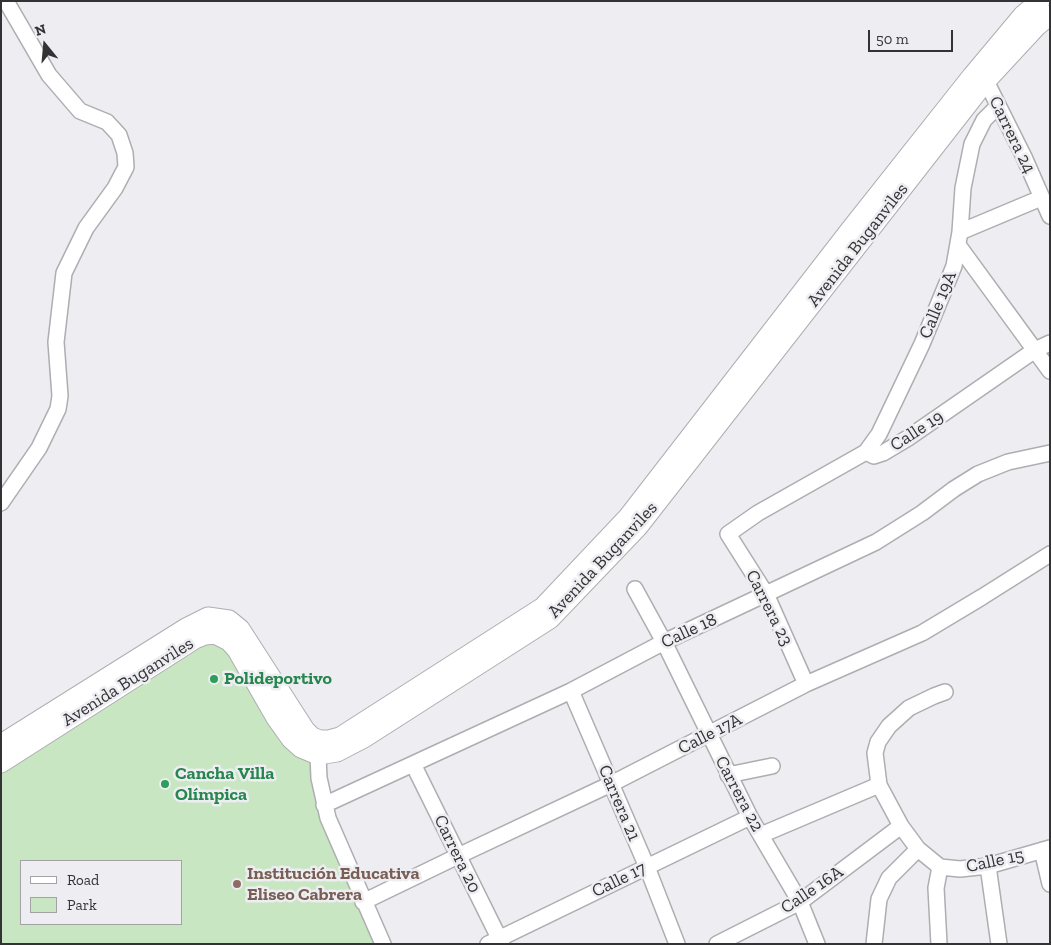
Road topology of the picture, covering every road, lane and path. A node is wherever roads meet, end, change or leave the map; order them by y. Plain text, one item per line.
1 (6, 1) edge
2 (1040, 1) edge
3 (1050, 15) edge
4 (986, 81) junction
5 (998, 106) junction
6 (1041, 198) junction
7 (1050, 216) edge
8 (959, 239) junction
9 (1050, 343) edge
10 (1035, 350) junction
11 (1050, 371) edge
12 (866, 452) junction
13 (1050, 453) edge
14 (1, 503) edge
15 (728, 534) joint
16 (1050, 554) edge
17 (635, 589) dead end
18 (766, 594) junction
19 (664, 642) junction
20 (806, 684) junction
21 (571, 690) junction
22 (945, 692) dead end
23 (709, 735) junction
24 (1, 744) edge
25 (319, 748) junction
26 (1, 763) edge
27 (413, 764) junction
28 (772, 766) dead end
29 (728, 775) junction
30 (611, 784) junction
31 (879, 785) junction
32 (324, 805) junction
33 (750, 817) junction
34 (901, 826) junction
35 (761, 835) junction
36 (918, 848) junction
37 (1046, 849) edge
38 (458, 856) junction
39 (647, 866) junction
40 (988, 866) junction
41 (940, 867) junction
42 (1050, 884) edge
43 (363, 902) junction
44 (800, 902) junction
45 (497, 942) edge
46 (383, 944) edge
47 (677, 944) edge
48 (718, 944) edge
49 (817, 944) edge
50 (874, 944) edge
51 (939, 944) edge
52 (999, 944) edge

1 - 14 street
2 - 25 main road, Avenida Buganviles
3 - 4 main road, Avenida Buganviles
4 - 5 street, Carrera 24
4 - 25 main road, Avenida Buganviles
5 - 6 street, Carrera 24
5 - 8 street, Calle 19A
6 - 7 street, Carrera 24
6 - 8 street
8 - 10 street
8 - 12 street, Calle 19A
9 - 10 street, Calle 19
10 - 11 street
10 - 12 street, Calle 19
12 - 15 street, Calle 19
13 - 18 street, Calle 18
15 - 18 street, Carrera 23
16 - 20 street, Calle 17A
17 - 19 street, Carrera 22
18 - 19 street, Calle 18
18 - 20 street, Carrera 23
19 - 21 street, Calle 18
19 - 23 street, Carrera 22
20 - 23 street, Calle 17A
21 - 27 street, Calle 18
21 - 30 street, Carrera 21
22 - 31 street
23 - 29 street, Carrera 22
23 - 30 street, Calle 17A
24 - 25 main road, Avenida Buganviles
25 - 26 main road, Avenida Buganviles
25 - 32 street
27 - 32 street, Calle 18
27 - 38 street, Carrera 20
28 - 29 street
29 - 33 street, Carrera 22
30 - 38 street, Calle 17A
30 - 39 street, Carrera 21
31 - 34 street
31 - 35 street
32 - 43 street
33 - 35 street, Carrera 22
33 - 39 street, Calle 17
34 - 36 street
34 - 44 street, Calle 16A
35 - 44 street, Carrera 22
36 - 41 street
36 - 50 street
37 - 40 street, Calle 15
37 - 42 street
38 - 43 street, Calle 17A
38 - 45 street, Carrera 20
39 - 45 street, Calle 17
39 - 47 street, Carrera 21
40 - 41 street, Calle 15
40 - 52 street
41 - 51 street
43 - 46 street
44 - 48 street, Calle 16A
44 - 49 street, Carrera 22

